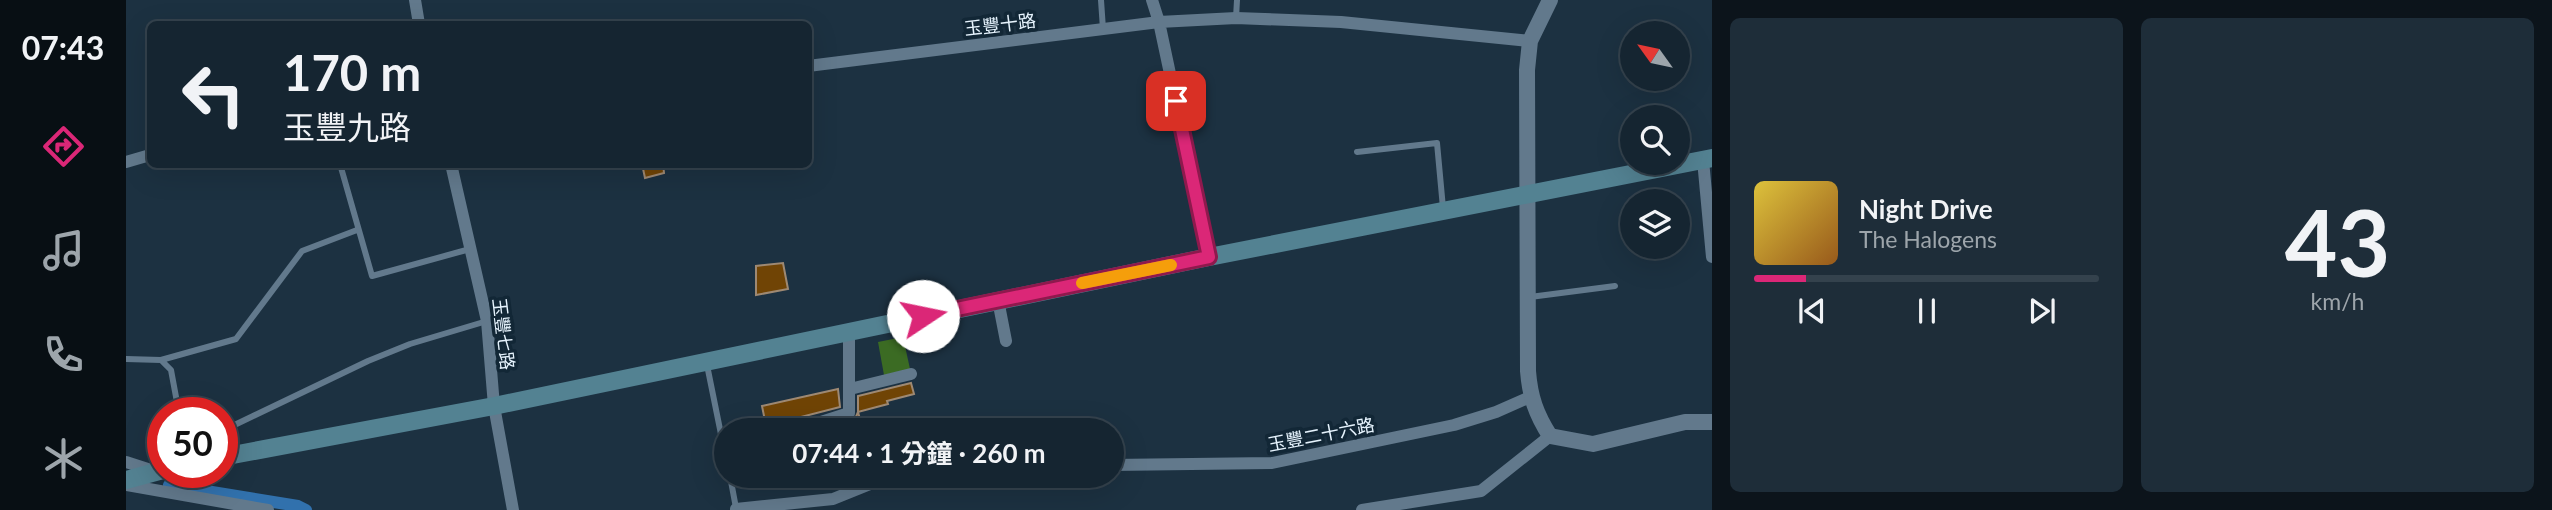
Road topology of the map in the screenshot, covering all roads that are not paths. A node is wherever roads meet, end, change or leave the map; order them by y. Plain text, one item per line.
1 (415, 0) edge
2 (1101, 0) edge
3 (1152, 0) edge
4 (1237, 0) edge
5 (1550, 0) edge
6 (1237, 18) junction
7 (418, 21) edge
8 (1159, 22) junction
9 (1102, 29) junction
10 (1530, 41) junction
11 (812, 65) edge
12 (1357, 152) dead end
13 (147, 156) edge
14 (1707, 159) edge
15 (126, 162) edge
16 (341, 168) edge
17 (452, 168) edge
18 (1527, 195) junction
19 (1443, 210) junction
20 (357, 230) junction
21 (472, 249) junction
22 (1209, 257) junction
23 (1712, 257) edge
24 (1615, 286) dead end
25 (1528, 298) junction
26 (998, 300) junction
27 (487, 321) junction
28 (849, 331) junction
29 (1006, 341) dead end
30 (126, 359) edge
31 (161, 360) junction
32 (706, 360) junction
33 (911, 374) dead end
34 (849, 389) junction
35 (176, 397) edge
36 (1530, 397) junction
37 (494, 406) junction
38 (718, 418) edge
39 (833, 418) edge
40 (1712, 422) edge
41 (238, 423) edge
42 (1550, 436) junction
43 (238, 454) edge
44 (126, 462) edge
45 (1124, 465) edge
46 (147, 468) edge
47 (147, 476) edge
48 (126, 483) edge
49 (732, 488) edge
50 (860, 488) edge
51 (197, 504) edge
52 (268, 510) edge
53 (513, 510) edge
54 (736, 510) edge
55 (1362, 510) edge

1 - 7 street
2 - 9 lane
3 - 8 street
4 - 6 lane
5 - 10 street
6 - 8 street, 玉豐十路
6 - 10 street, 玉豐十路
8 - 9 street, 玉豐十路
8 - 22 street
9 - 11 street, 玉豐十路
10 - 18 street
12 - 19 lane
13 - 15 street
14 - 18 main road
14 - 23 street
16 - 20 lane
17 - 21 street, 玉豐七路
18 - 19 main road
18 - 25 street
19 - 22 main road
20 - 21 lane
20 - 31 lane
21 - 27 street, 玉豐七路
22 - 26 main road
24 - 25 lane
25 - 36 street
26 - 28 main road
26 - 29 street
27 - 37 street, 玉豐七路
27 - 41 lane
28 - 32 main road
28 - 34 street
30 - 31 lane
31 - 35 lane
32 - 37 main road
32 - 38 lane
33 - 34 street
34 - 39 street
36 - 42 street
36 - 45 street, 玉豐二十六路
37 - 43 main road
37 - 53 street, 玉豐七路
40 - 42 street
42 - 55 street
44 - 46 street
47 - 48 main road
48 - 51 street
49 - 54 lane
50 - 54 street
51 - 52 street

